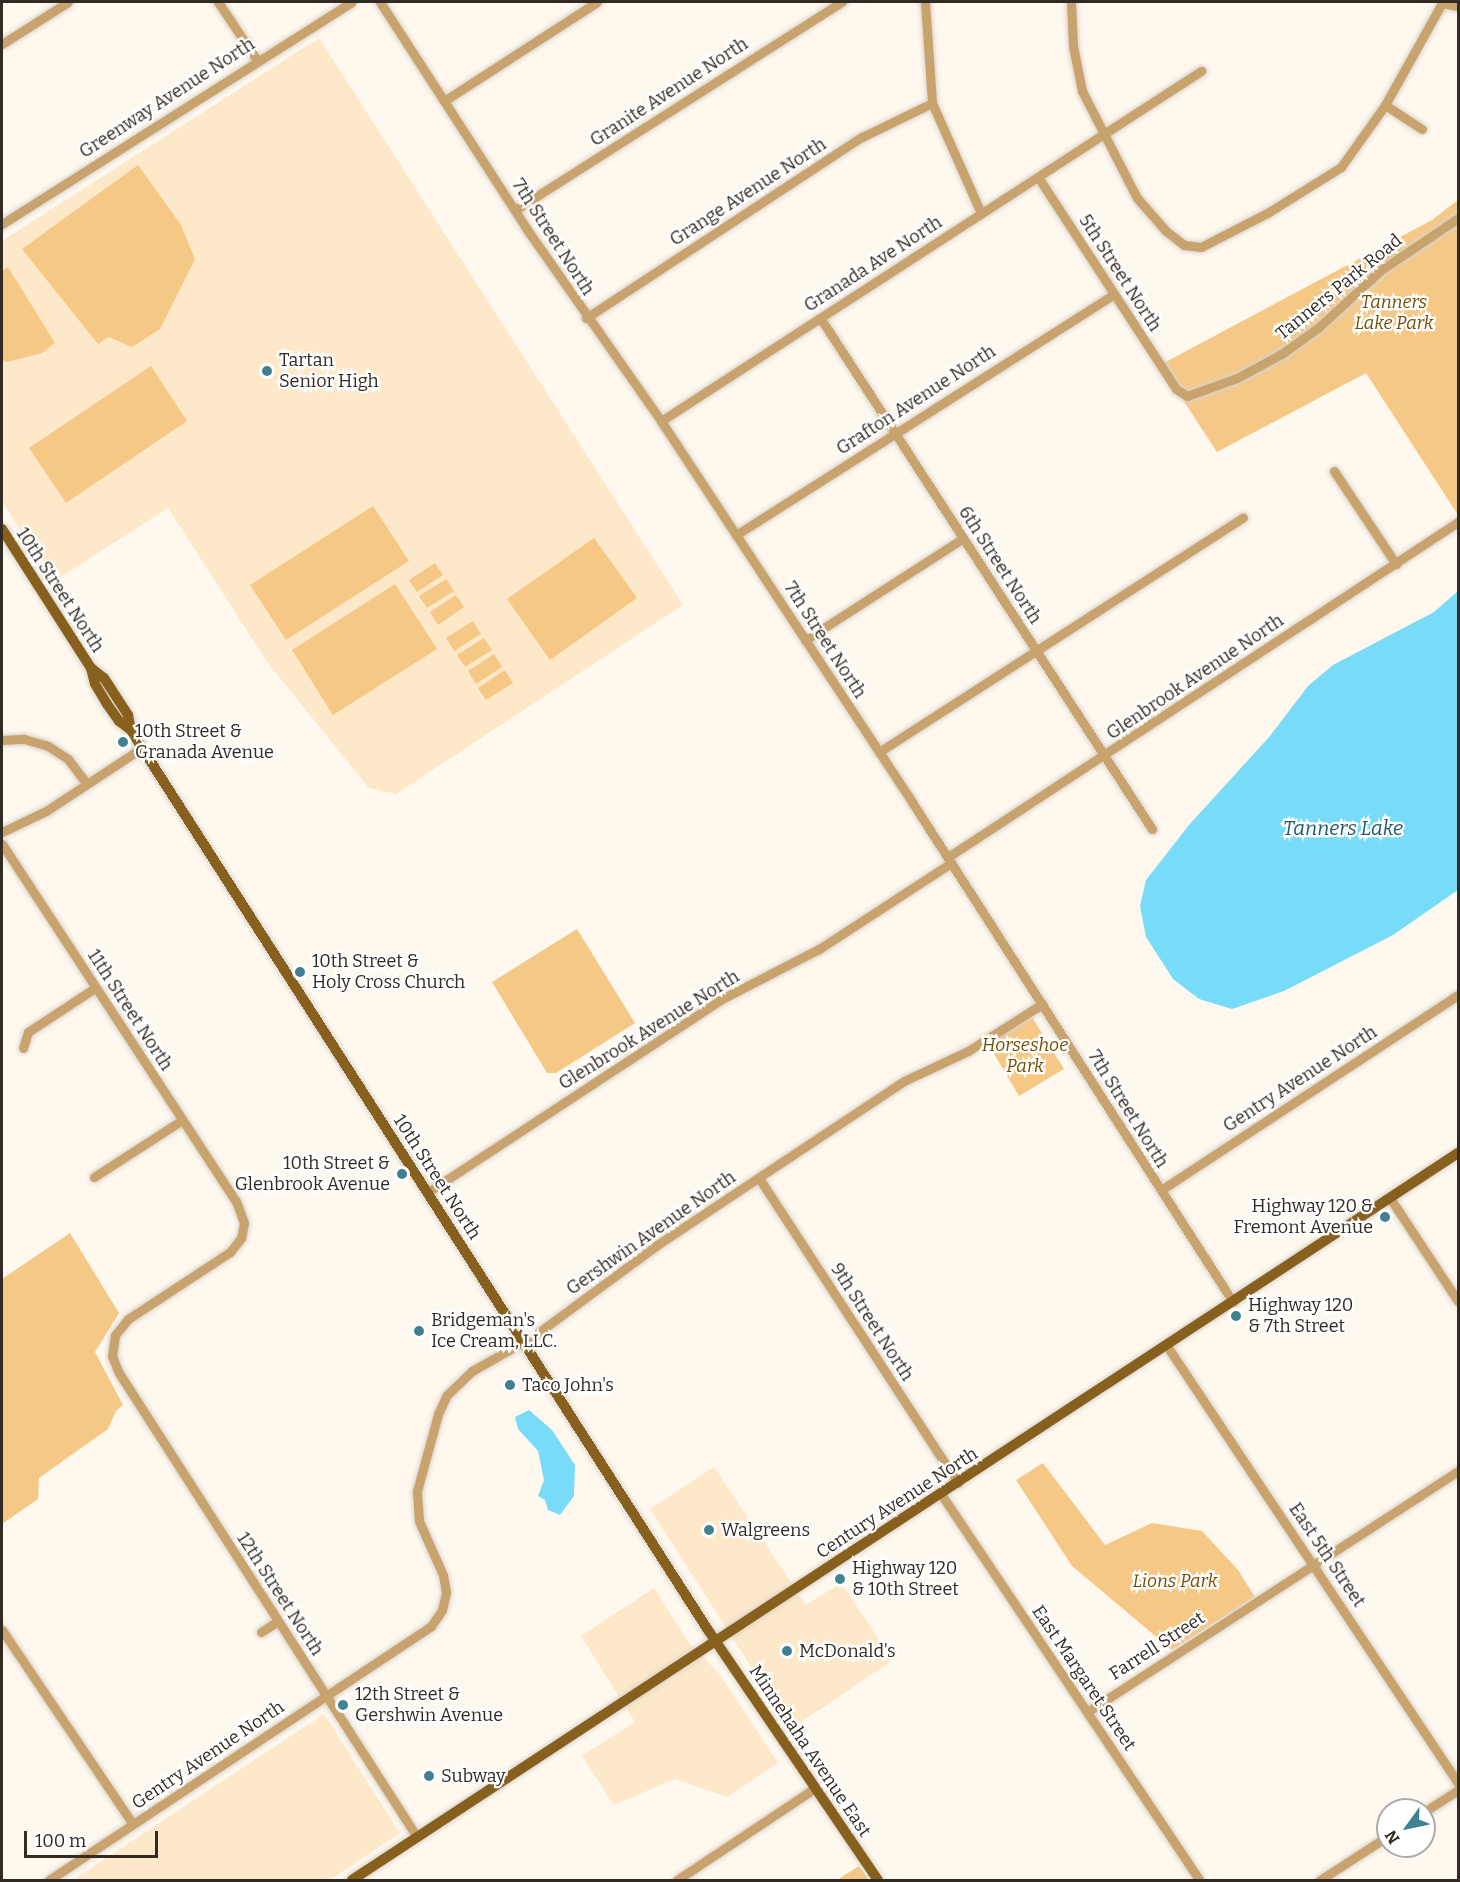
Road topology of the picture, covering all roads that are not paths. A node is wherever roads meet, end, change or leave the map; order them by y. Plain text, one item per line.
1 (68, 2) edge
2 (218, 2) edge
3 (352, 2) edge
4 (380, 2) edge
5 (597, 2) edge
6 (842, 2) edge
7 (926, 2) edge
8 (1071, 2) edge
9 (1442, 2) edge
10 (1458, 6) edge
11 (2, 44) edge
12 (257, 60) junction
13 (1201, 72) dead end
14 (444, 101) junction
15 (932, 103) junction
16 (1385, 105) junction
17 (1422, 129) dead end
18 (1103, 133) junction
19 (1038, 177) junction
20 (514, 210) junction
21 (981, 213) junction
22 (1458, 219) edge
23 (2, 224) edge
24 (1114, 294) junction
25 (586, 318) junction
26 (820, 318) junction
27 (1174, 387) joint
28 (661, 421) junction
29 (895, 433) junction
30 (1335, 471) dead end
31 (1243, 517) dead end
32 (1458, 522) edge
33 (2, 529) edge
34 (736, 535) junction
35 (963, 538) junction
36 (1396, 564) junction
37 (806, 640) junction
38 (1036, 651) junction
39 (2, 740) edge
40 (142, 748) junction
41 (879, 752) junction
42 (1106, 756) junction
43 (87, 784) junction
44 (1152, 829) dead end
45 (2, 832) edge
46 (2, 844) edge
47 (950, 860) junction
48 (95, 988) junction
49 (1458, 995) edge
50 (1042, 1004) junction
51 (23, 1048) dead end
52 (182, 1120) junction
53 (1458, 1153) edge
54 (94, 1177) dead end
55 (759, 1178) junction
56 (1161, 1190) junction
57 (428, 1192) junction
58 (1390, 1198) junction
59 (1458, 1301) edge
60 (1233, 1302) junction
61 (523, 1341) junction
62 (1167, 1346) junction
63 (117, 1368) joint
64 (1458, 1471) edge
65 (958, 1483) junction
66 (941, 1494) junction
67 (1312, 1564) junction
68 (278, 1621) junction
69 (2, 1630) edge
70 (261, 1632) dead end
71 (715, 1641) junction
72 (325, 1696) junction
73 (1087, 1712) junction
74 (1458, 1783) edge
75 (816, 1788) junction
76 (1458, 1790) edge
77 (1436, 1804) edge
78 (133, 1824) junction
79 (417, 1837) junction
80 (1376, 1844) edge
81 (49, 1881) edge
82 (352, 1881) edge
83 (677, 1881) edge
84 (878, 1881) edge
85 (1199, 1881) edge
86 (1320, 1881) edge

1 - 11 street
2 - 12 street
3 - 12 street, Greenway Avenue North
4 - 14 street, 7th Street North
5 - 14 street
6 - 20 street, Granite Avenue North
7 - 15 street
8 - 18 street
9 - 10 street
9 - 16 street
12 - 23 street, Greenway Avenue North
13 - 18 street, Granada Ave North
14 - 20 street, 7th Street North
15 - 21 street
15 - 25 street, Grange Avenue North
16 - 17 street
16 - 18 street
18 - 19 street, Granada Ave North
19 - 21 street, Granada Ave North
19 - 24 street, 5th Street North
20 - 25 street, 7th Street North
21 - 26 street, Granada Ave North
22 - 27 street, Tanners Park Road
24 - 27 street, 5th Street North
24 - 29 street, Grafton Avenue North
25 - 28 street, 7th Street North
26 - 28 street, Granada Ave North
26 - 29 street, 6th Street North
28 - 34 street, 7th Street North
29 - 34 street, Grafton Avenue North
29 - 35 street, 6th Street North
30 - 36 street
31 - 38 street
32 - 36 street, Glenbrook Avenue North
33 - 40 main road, 10th Street North
34 - 37 street, 7th Street North
35 - 37 street
35 - 38 street, 6th Street North
36 - 42 street, Glenbrook Avenue North
37 - 41 street, 7th Street North
38 - 41 street
38 - 42 street, 6th Street North
39 - 43 street
40 - 43 street
40 - 57 main road, 10th Street North
41 - 47 street, 7th Street North
42 - 44 street, 6th Street North
42 - 47 street, Glenbrook Avenue North
43 - 45 street
46 - 48 street, 11th Street North
47 - 50 street, 7th Street North
47 - 57 street, Glenbrook Avenue North
48 - 51 street
48 - 52 street, 11th Street North
49 - 56 street, Gentry Avenue North
50 - 55 street, Gershwin Avenue North
50 - 56 street, 7th Street North
52 - 54 street
52 - 63 street, 11th Street North
53 - 58 main road, Century Avenue North
55 - 61 street, Gershwin Avenue North
55 - 65 street, 9th Street North
56 - 60 street, 7th Street North
57 - 61 main road, 10th Street North
58 - 59 street
58 - 60 main road, Century Avenue North
60 - 62 main road, Century Avenue North
61 - 71 main road, 10th Street North
61 - 72 street, Gershwin Avenue North
62 - 65 main road, Century Avenue North
62 - 67 street, East 5th Street
63 - 68 street, 12th Street North
64 - 67 street, Farrell Street
65 - 66 main road, Century Avenue North
66 - 71 main road, Century Avenue North
66 - 73 street, East Margaret Street
67 - 73 street, Farrell Street
67 - 74 street, East 5th Street
68 - 70 street
68 - 72 street, 12th Street North
69 - 78 street
71 - 75 main road, Minnehaha Avenue East
71 - 79 main road, Century Avenue North
72 - 78 street, Gentry Avenue North
72 - 79 street, 12th Street North
73 - 85 street, East Margaret Street
75 - 83 street
75 - 84 main road, Minnehaha Avenue East
76 - 77 street
78 - 81 street, Gentry Avenue North
79 - 82 main road, Century Avenue North
80 - 86 street

